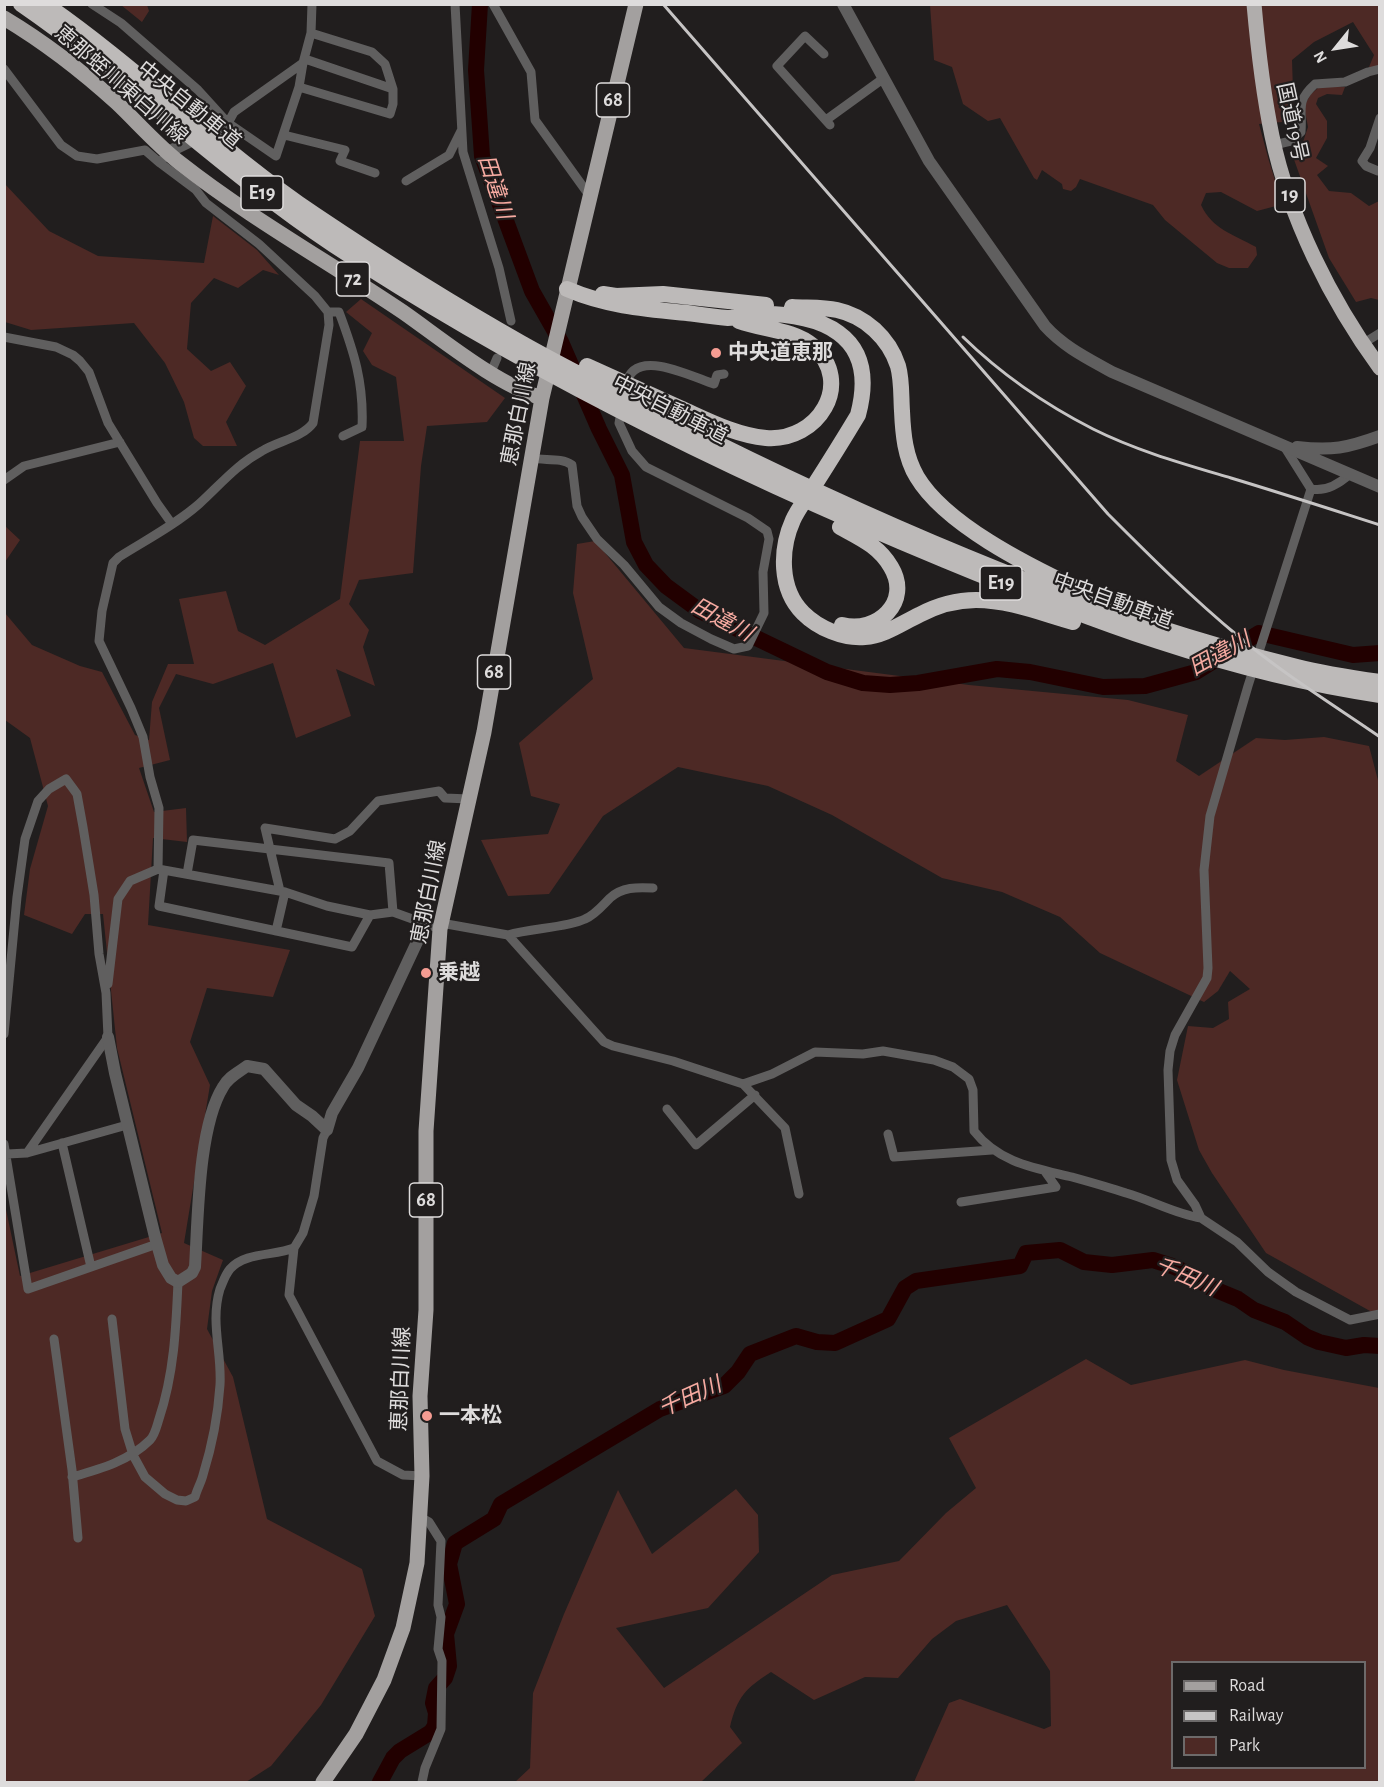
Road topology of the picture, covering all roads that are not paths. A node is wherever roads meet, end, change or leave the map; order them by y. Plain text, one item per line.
1 (21, 4) edge
2 (45, 4) edge
3 (92, 4) edge
4 (312, 4) edge
5 (493, 4) edge
6 (636, 4) edge
7 (843, 4) edge
8 (1245, 4) edge
9 (1254, 4) edge
10 (1261, 4) edge
11 (454, 6) edge
12 (4, 18) edge
13 (311, 33) junction
14 (824, 54) dead end
15 (304, 61) junction
16 (4, 69) edge
17 (1380, 69) edge
18 (1260, 71) junction
19 (884, 78) junction
20 (299, 87) junction
21 (393, 89) junction
22 (1380, 118) edge
23 (226, 124) junction
24 (462, 129) junction
25 (284, 135) junction
26 (1276, 144) junction
27 (167, 155) junction
28 (1378, 171) edge
29 (375, 173) dead end
30 (406, 181) dead end
31 (589, 195) junction
32 (567, 289) junction
33 (820, 309) junction
34 (328, 312) junction
35 (730, 318) junction
36 (511, 321) dead end
37 (4, 337) edge
38 (1373, 337) edge
39 (524, 348) junction
40 (497, 358) dead end
41 (1380, 359) edge
42 (1380, 368) edge
43 (491, 372) junction
44 (724, 374) dead end
45 (542, 398) junction
46 (640, 406) junction
47 (343, 436) dead end
48 (1380, 436) edge
49 (120, 442) junction
50 (1284, 446) junction
51 (1346, 448) junction
52 (532, 458) junction
53 (1346, 472) junction
54 (4, 480) edge
55 (1380, 487) edge
56 (1311, 489) junction
57 (792, 493) junction
58 (833, 512) junction
59 (172, 524) junction
60 (1177, 635) junction
61 (1380, 682) edge
62 (1380, 695) edge
63 (469, 799) junction
64 (268, 849) junction
65 (161, 870) junction
66 (187, 874) junction
67 (653, 888) dead end
68 (283, 891) junction
69 (393, 912) junction
70 (370, 915) junction
71 (435, 926) junction
72 (276, 931) junction
73 (508, 935) junction
74 (106, 993) junction
75 (4, 1034) edge
76 (108, 1037) junction
77 (743, 1084) junction
78 (755, 1095) junction
79 (667, 1109) dead end
80 (127, 1125) junction
81 (327, 1130) junction
82 (888, 1134) dead end
83 (62, 1143) junction
84 (6, 1149) edge
85 (992, 1150) junction
86 (27, 1153) junction
87 (1046, 1173) junction
88 (799, 1194) dead end
89 (961, 1202) dead end
90 (1201, 1218) junction
91 (157, 1244) junction
92 (294, 1248) junction
93 (91, 1267) junction
94 (178, 1282) junction
95 (1380, 1314) edge
96 (112, 1319) dead end
97 (54, 1339) dead end
98 (133, 1455) junction
99 (422, 1476) junction
100 (72, 1477) junction
101 (420, 1517) junction
102 (78, 1538) dead end
103 (323, 1782) edge
104 (422, 1782) edge

1 - 39 highway, 中央自動車道 / E19
2 - 39 highway, 中央自動車道 / E19
3 - 23 street
4 - 13 street
5 - 31 street
6 - 31 main road, 恵那白川線 / 68
7 - 19 street
8 - 18 highway
9 - 18 highway, 国道19号 / 19
10 - 26 highway, 国道19号 / 19
11 - 24 street
12 - 27 main road, 恵那蛭川東白川線 / 72
13 - 15 street
13 - 21 street
14 - 19 street
15 - 20 street
15 - 21 street
15 - 23 street
16 - 27 street
17 - 26 street
18 - 26 highway, 国道19号 / 19
19 - 50 street
20 - 21 street
20 - 25 street
22 - 28 street
23 - 25 street
23 - 27 street
24 - 30 street
24 - 36 street
25 - 29 street
26 - 38 highway, 国道19号 / 19
26 - 42 highway, 国道19号 / 19
27 - 34 street
27 - 43 main road, 恵那蛭川東白川線 / 72
31 - 32 main road, 恵那白川線 / 68
32 - 33 highway
32 - 35 highway
32 - 45 main road, 恵那白川線 / 68
33 - 58 highway
33 - 60 highway
34 - 47 street
34 - 59 street
35 - 46 highway
35 - 60 highway
37 - 49 street
38 - 41 highway, 国道19号 / 19
39 - 46 highway
39 - 46 highway, 中央自動車道 / E19
40 - 43 street
43 - 45 main road, 恵那蛭川東白川線 / 72
44 - 52 street
45 - 52 main road, 恵那白川線 / 68
46 - 57 highway, 中央自動車道 / E19
46 - 57 highway, 中央自動車道 / E19
48 - 51 street
49 - 54 street
49 - 59 street
50 - 51 street
50 - 53 street
50 - 56 street
51 - 53 street
52 - 63 main road, 恵那白川線 / 68
53 - 55 street
53 - 56 street
56 - 90 street
57 - 58 highway, 中央自動車道 / E19
58 - 60 highway, 中央自動車道 / E19
59 - 65 street
60 - 61 highway
60 - 62 highway, 中央自動車道 / E19
63 - 64 street
63 - 71 main road, 恵那白川線 / 68
64 - 66 street
64 - 68 street
64 - 69 street
65 - 66 street
65 - 72 street
65 - 74 street
66 - 68 street
67 - 73 street
68 - 70 street
68 - 72 street
69 - 70 street
69 - 71 street
70 - 72 street
71 - 73 street
71 - 81 street
71 - 99 main road, 恵那白川線 / 68
73 - 77 street
74 - 75 street
74 - 76 street
76 - 80 street
76 - 86 street
77 - 78 street
77 - 85 street
78 - 79 street
78 - 88 street
80 - 83 street
80 - 91 street
81 - 92 street
81 - 94 street
82 - 85 street
83 - 86 street
83 - 93 street
84 - 86 street
84 - 93 street
85 - 87 street
87 - 89 street
87 - 90 street
90 - 95 street
91 - 93 street
91 - 94 street
92 - 98 street
92 - 99 street
94 - 98 street
96 - 98 street
97 - 100 street
98 - 100 street
99 - 101 main road, 恵那白川線 / 68
100 - 102 street
101 - 103 main road, 恵那白川線 / 68
101 - 104 street

